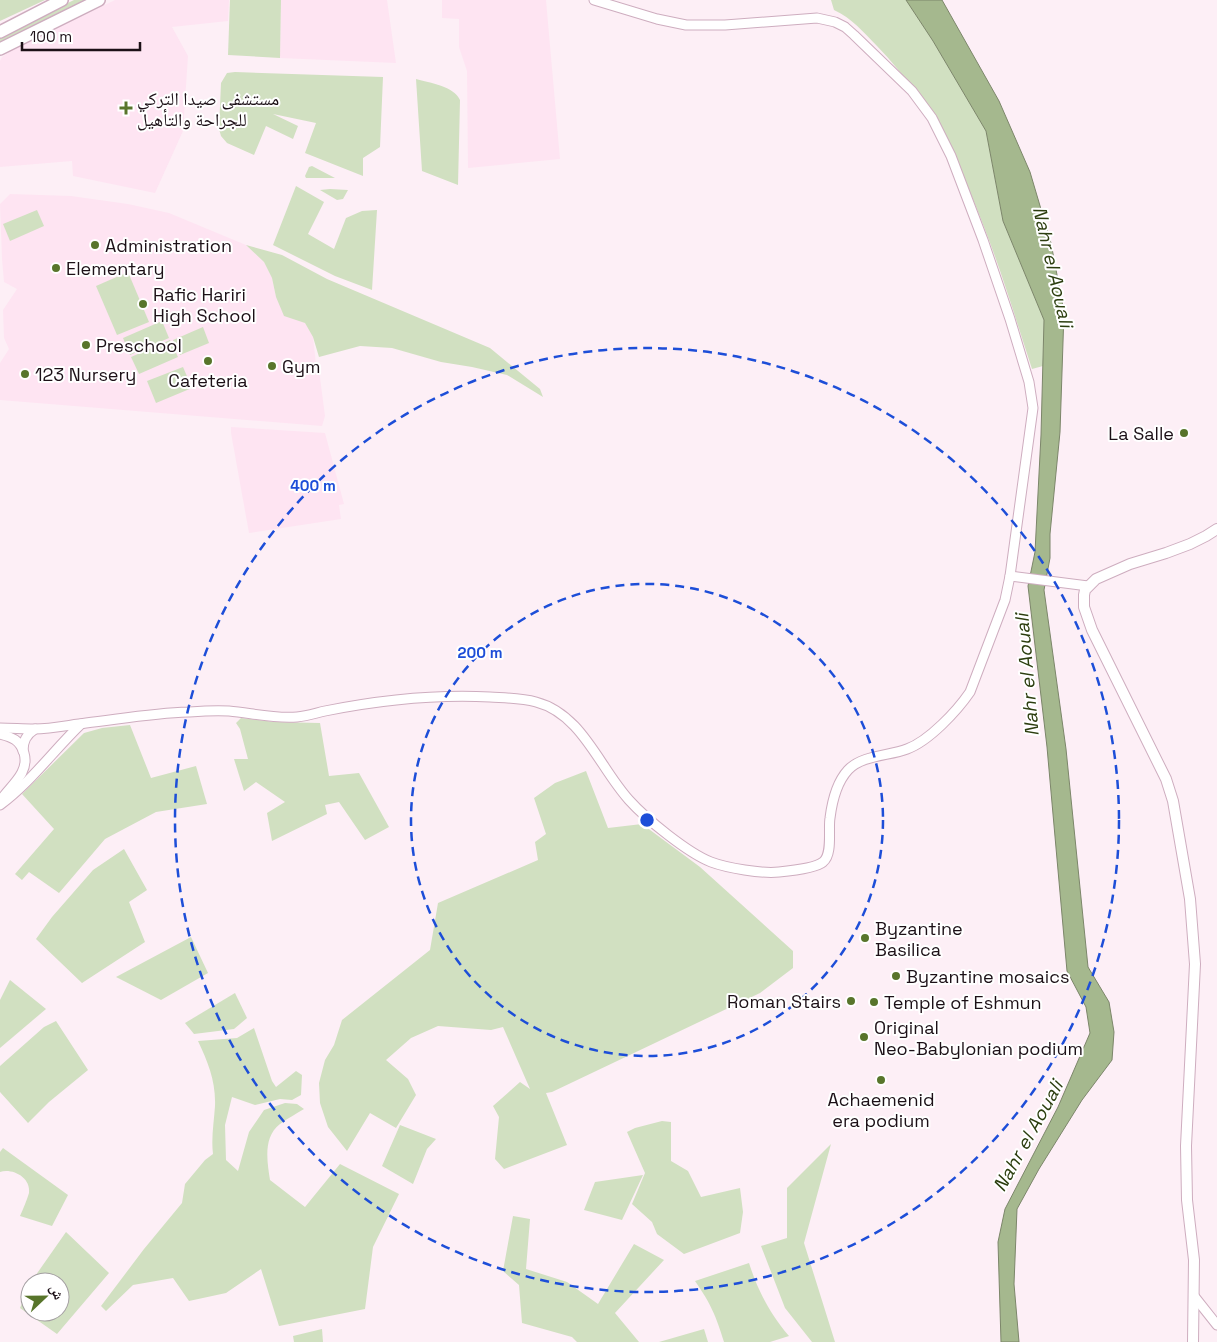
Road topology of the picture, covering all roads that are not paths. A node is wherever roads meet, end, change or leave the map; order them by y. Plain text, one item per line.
1 (62, 0) edge
2 (99, 0) edge
3 (594, 0) edge
4 (0, 32) edge
5 (0, 50) edge
6 (1217, 529) edge
7 (1009, 578) junction
8 (1084, 588) junction
9 (82, 724) junction
10 (0, 728) edge
11 (55, 728) junction
12 (35, 729) junction
13 (0, 734) edge
14 (12, 737) junction
15 (59, 745) junction
16 (23, 751) junction
17 (26, 764) junction
18 (39, 770) junction
19 (0, 801) edge
20 (0, 805) edge
21 (1194, 1296) junction
22 (1217, 1325) edge
23 (1193, 1342) edge

1 - 4 highway
2 - 5 highway
3 - 7 street
6 - 8 main road
7 - 8 street
7 - 9 street
8 - 21 main road
9 - 11 street
9 - 15 street
10 - 12 street
11 - 12 street
11 - 15 street
12 - 14 street
12 - 16 street
13 - 14 street
14 - 16 street
15 - 18 street
16 - 17 street
17 - 18 street
17 - 19 street
18 - 20 street
21 - 22 street
21 - 23 main road

